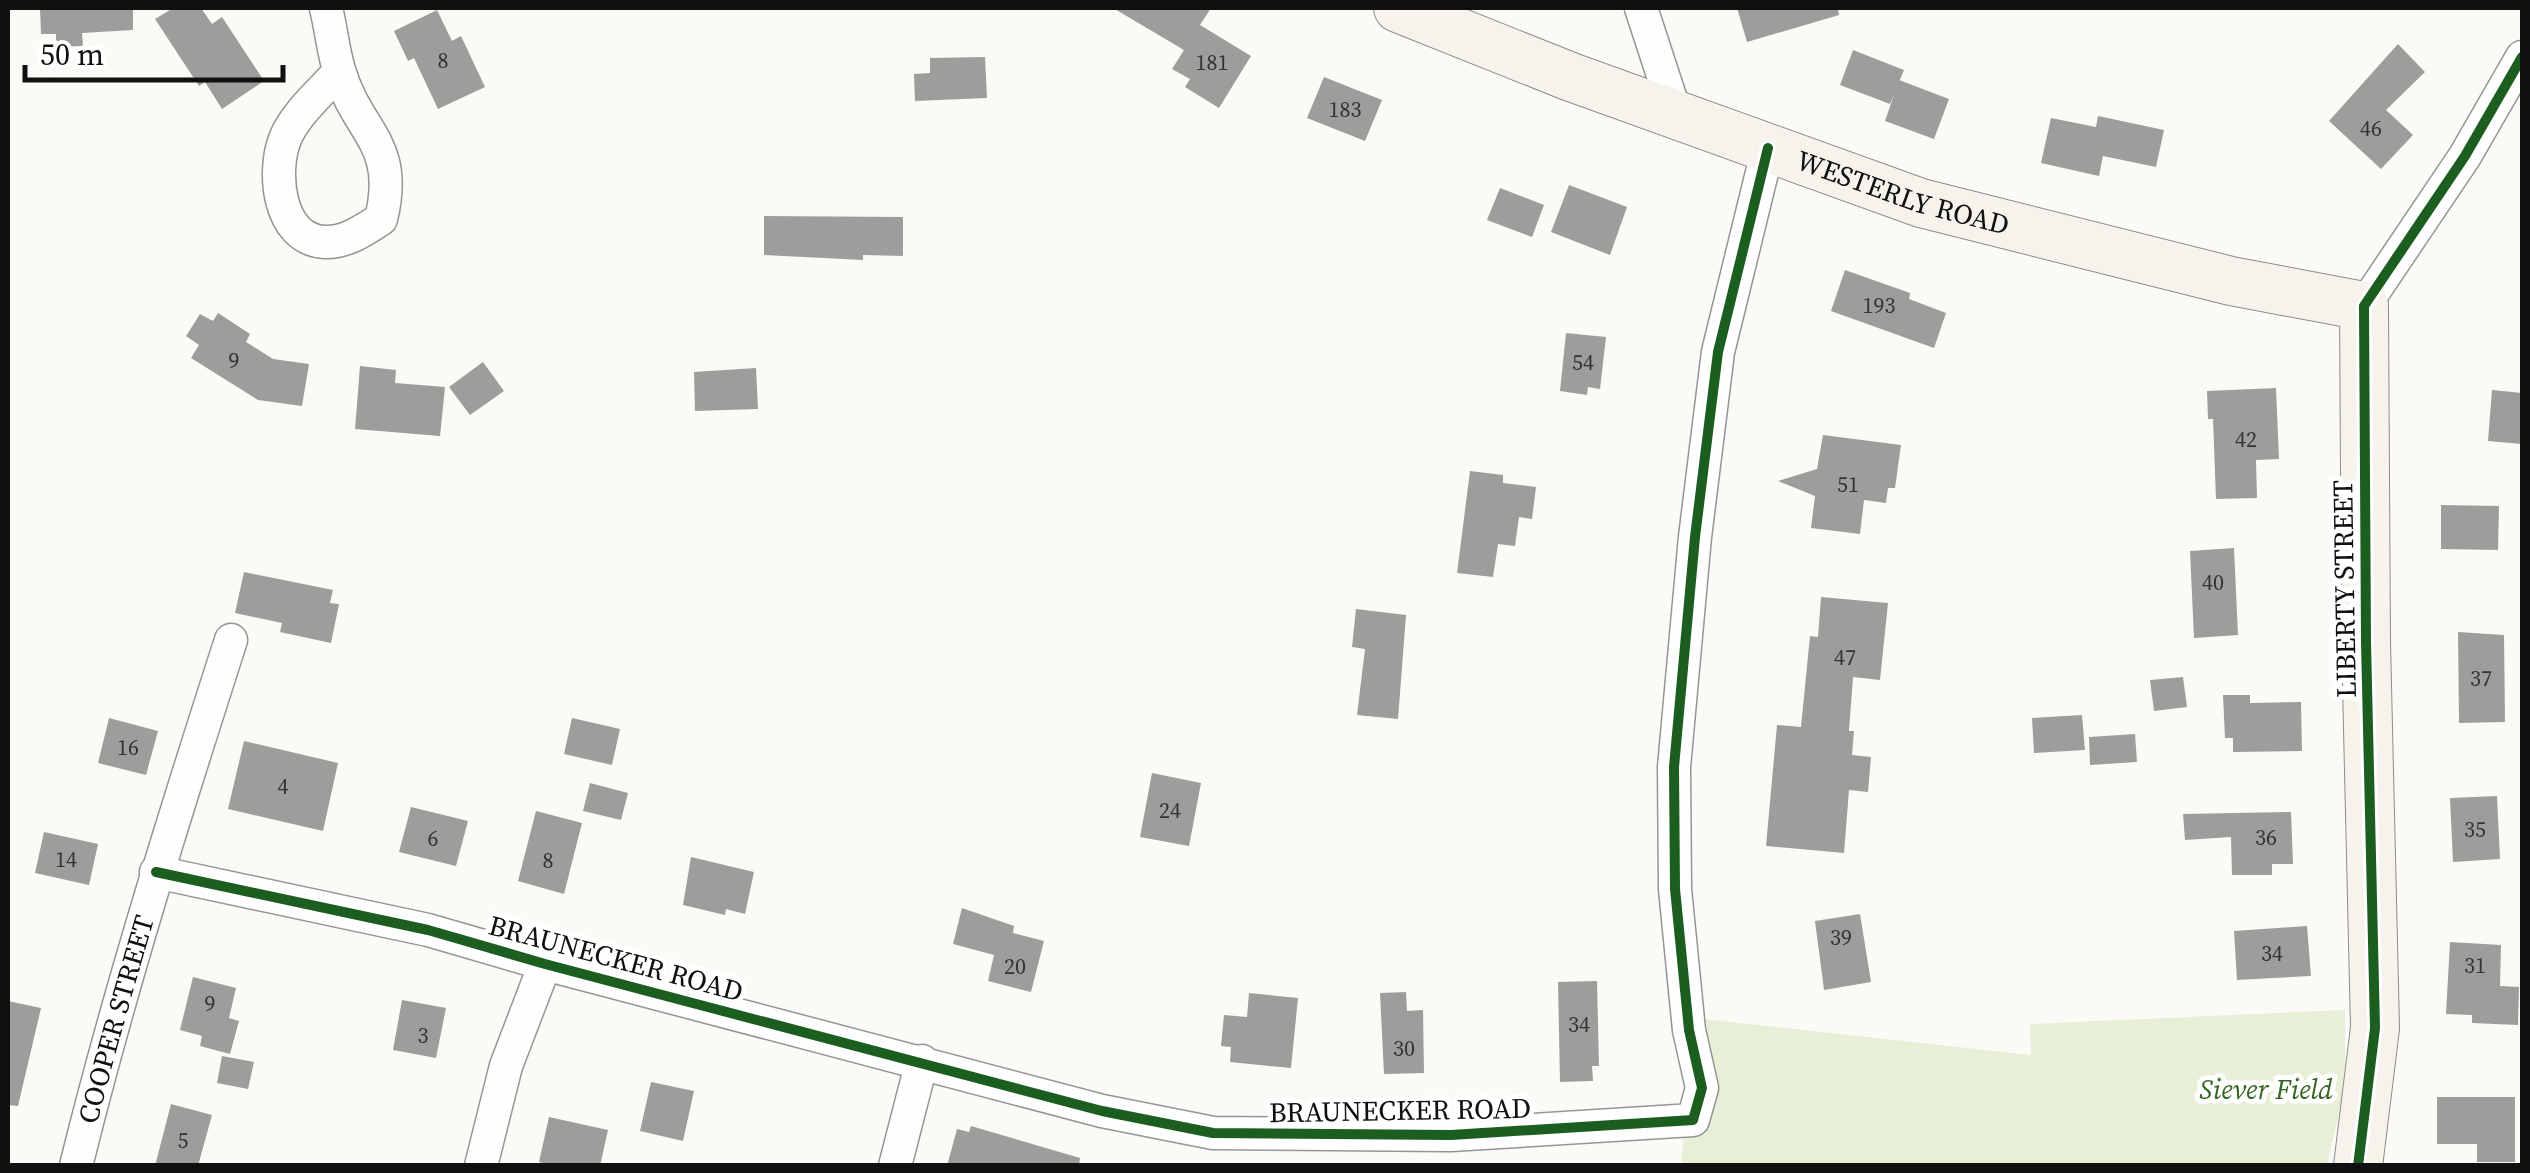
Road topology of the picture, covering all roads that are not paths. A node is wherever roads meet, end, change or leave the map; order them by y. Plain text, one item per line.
1 (326, 8) edge
2 (1398, 8) edge
3 (1641, 8) edge
4 (2522, 57) edge
5 (339, 72) junction
6 (1676, 115) junction
7 (1768, 148) junction
8 (2364, 306) junction
9 (231, 640) dead end
10 (156, 872) junction
11 (545, 964) junction
12 (922, 1061) junction
13 (76, 1166) edge
14 (480, 1166) edge
15 (895, 1166) edge
16 (2358, 1166) edge

1 - 5 street
2 - 6 street, WESTERLY ROAD
3 - 6 street
4 - 8 street
5 - 5 street
6 - 7 street, WESTERLY ROAD
7 - 8 street, WESTERLY ROAD
7 - 12 street, BRAUNECKER ROAD
8 - 16 street, LIBERTY STREET
9 - 10 street, COOPER STREET
10 - 11 street, BRAUNECKER ROAD
10 - 13 street, COOPER STREET
11 - 12 street, BRAUNECKER ROAD
11 - 14 street
12 - 15 street

